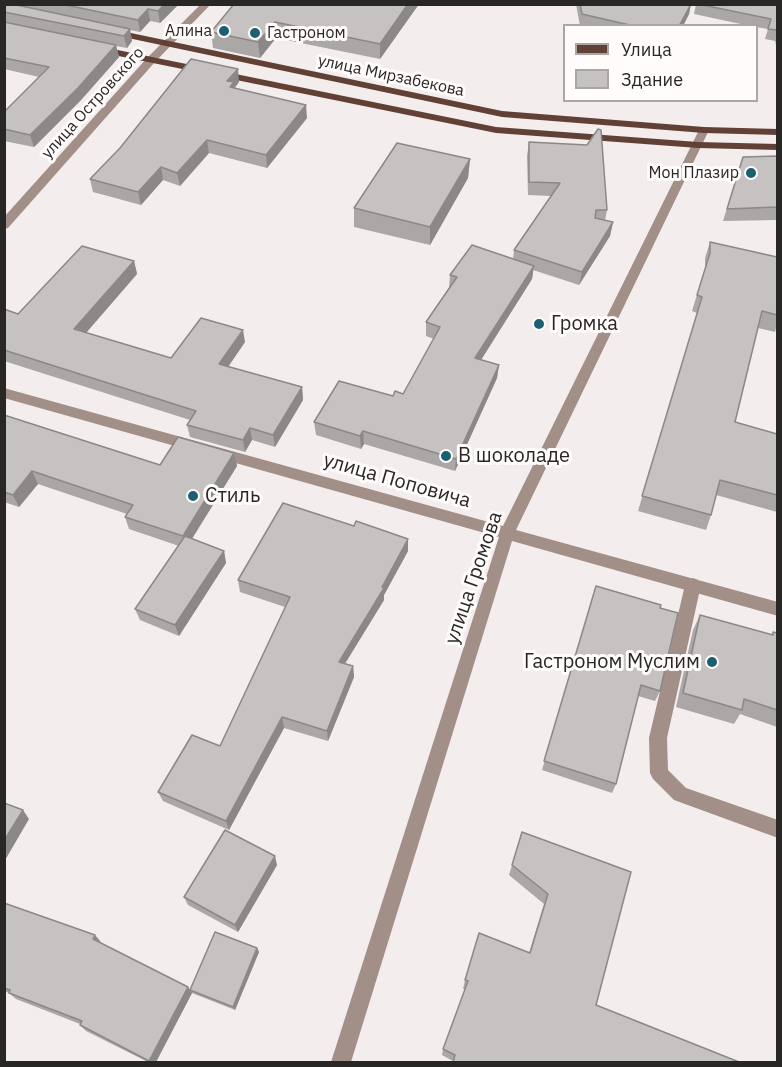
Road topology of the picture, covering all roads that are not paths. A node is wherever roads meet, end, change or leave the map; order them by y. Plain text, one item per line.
1 (207, 4) edge
2 (97, 29) edge
3 (166, 44) junction
4 (83, 45) edge
5 (151, 60) junction
6 (704, 130) junction
7 (777, 132) edge
8 (698, 145) junction
9 (777, 147) edge
10 (4, 225) edge
11 (4, 393) edge
12 (507, 534) junction
13 (693, 585) junction
14 (777, 609) edge
15 (777, 829) edge
16 (341, 1062) edge

1 - 3 street, улица Островского
2 - 3 main road, улица Мирзабекова
3 - 5 street, улица Островского
3 - 6 main road, улица Мирзабекова
4 - 5 main road, улица Мирзабекова
5 - 8 main road, улица Мирзабекова
5 - 10 street, улица Островского
6 - 7 main road, улица Мирзабекова
6 - 8 street, улица Громова
8 - 9 main road, улица Мирзабекова
8 - 12 street, улица Громова
11 - 12 street, улица Поповича
12 - 13 street, улица Поповича
12 - 16 street, улица Громова
13 - 14 street, улица Поповича
13 - 15 street

